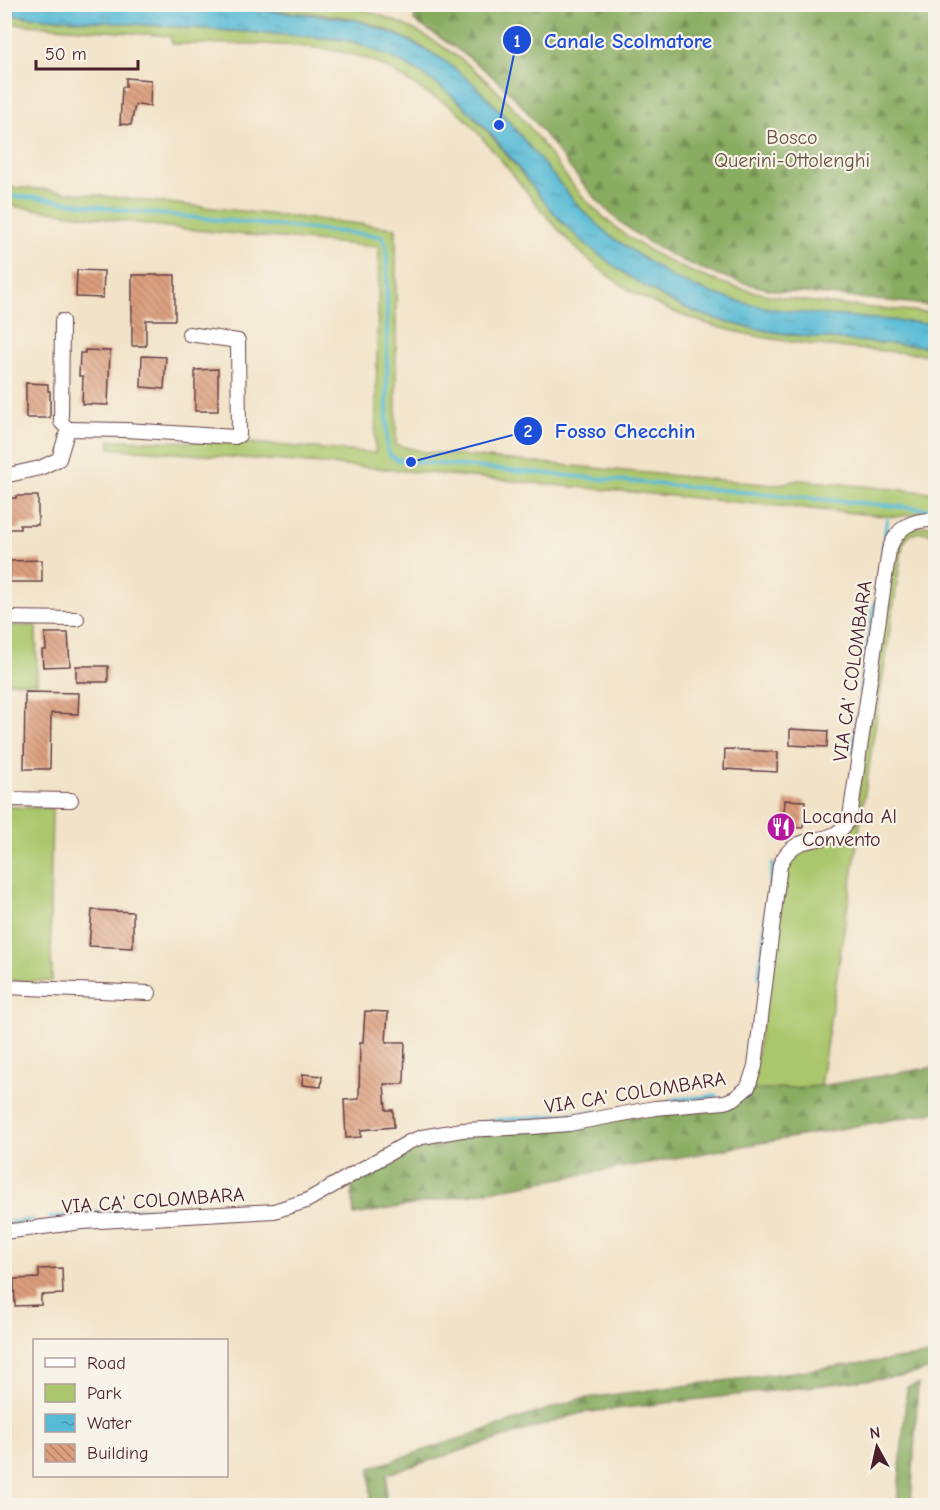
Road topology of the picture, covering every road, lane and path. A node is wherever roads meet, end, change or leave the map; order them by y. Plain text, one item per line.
1 (62, 321) dead end
2 (189, 334) dead end
3 (68, 429) junction
4 (4, 476) edge
5 (936, 520) edge
6 (4, 618) edge
7 (77, 619) dead end
8 (4, 799) edge
9 (71, 800) dead end
10 (4, 987) edge
11 (149, 993) dead end
12 (4, 1232) edge

1 - 3 street
2 - 3 street
3 - 4 street
5 - 12 street, VIA CA' COLOMBARA
6 - 7 street
8 - 9 street
10 - 11 street

